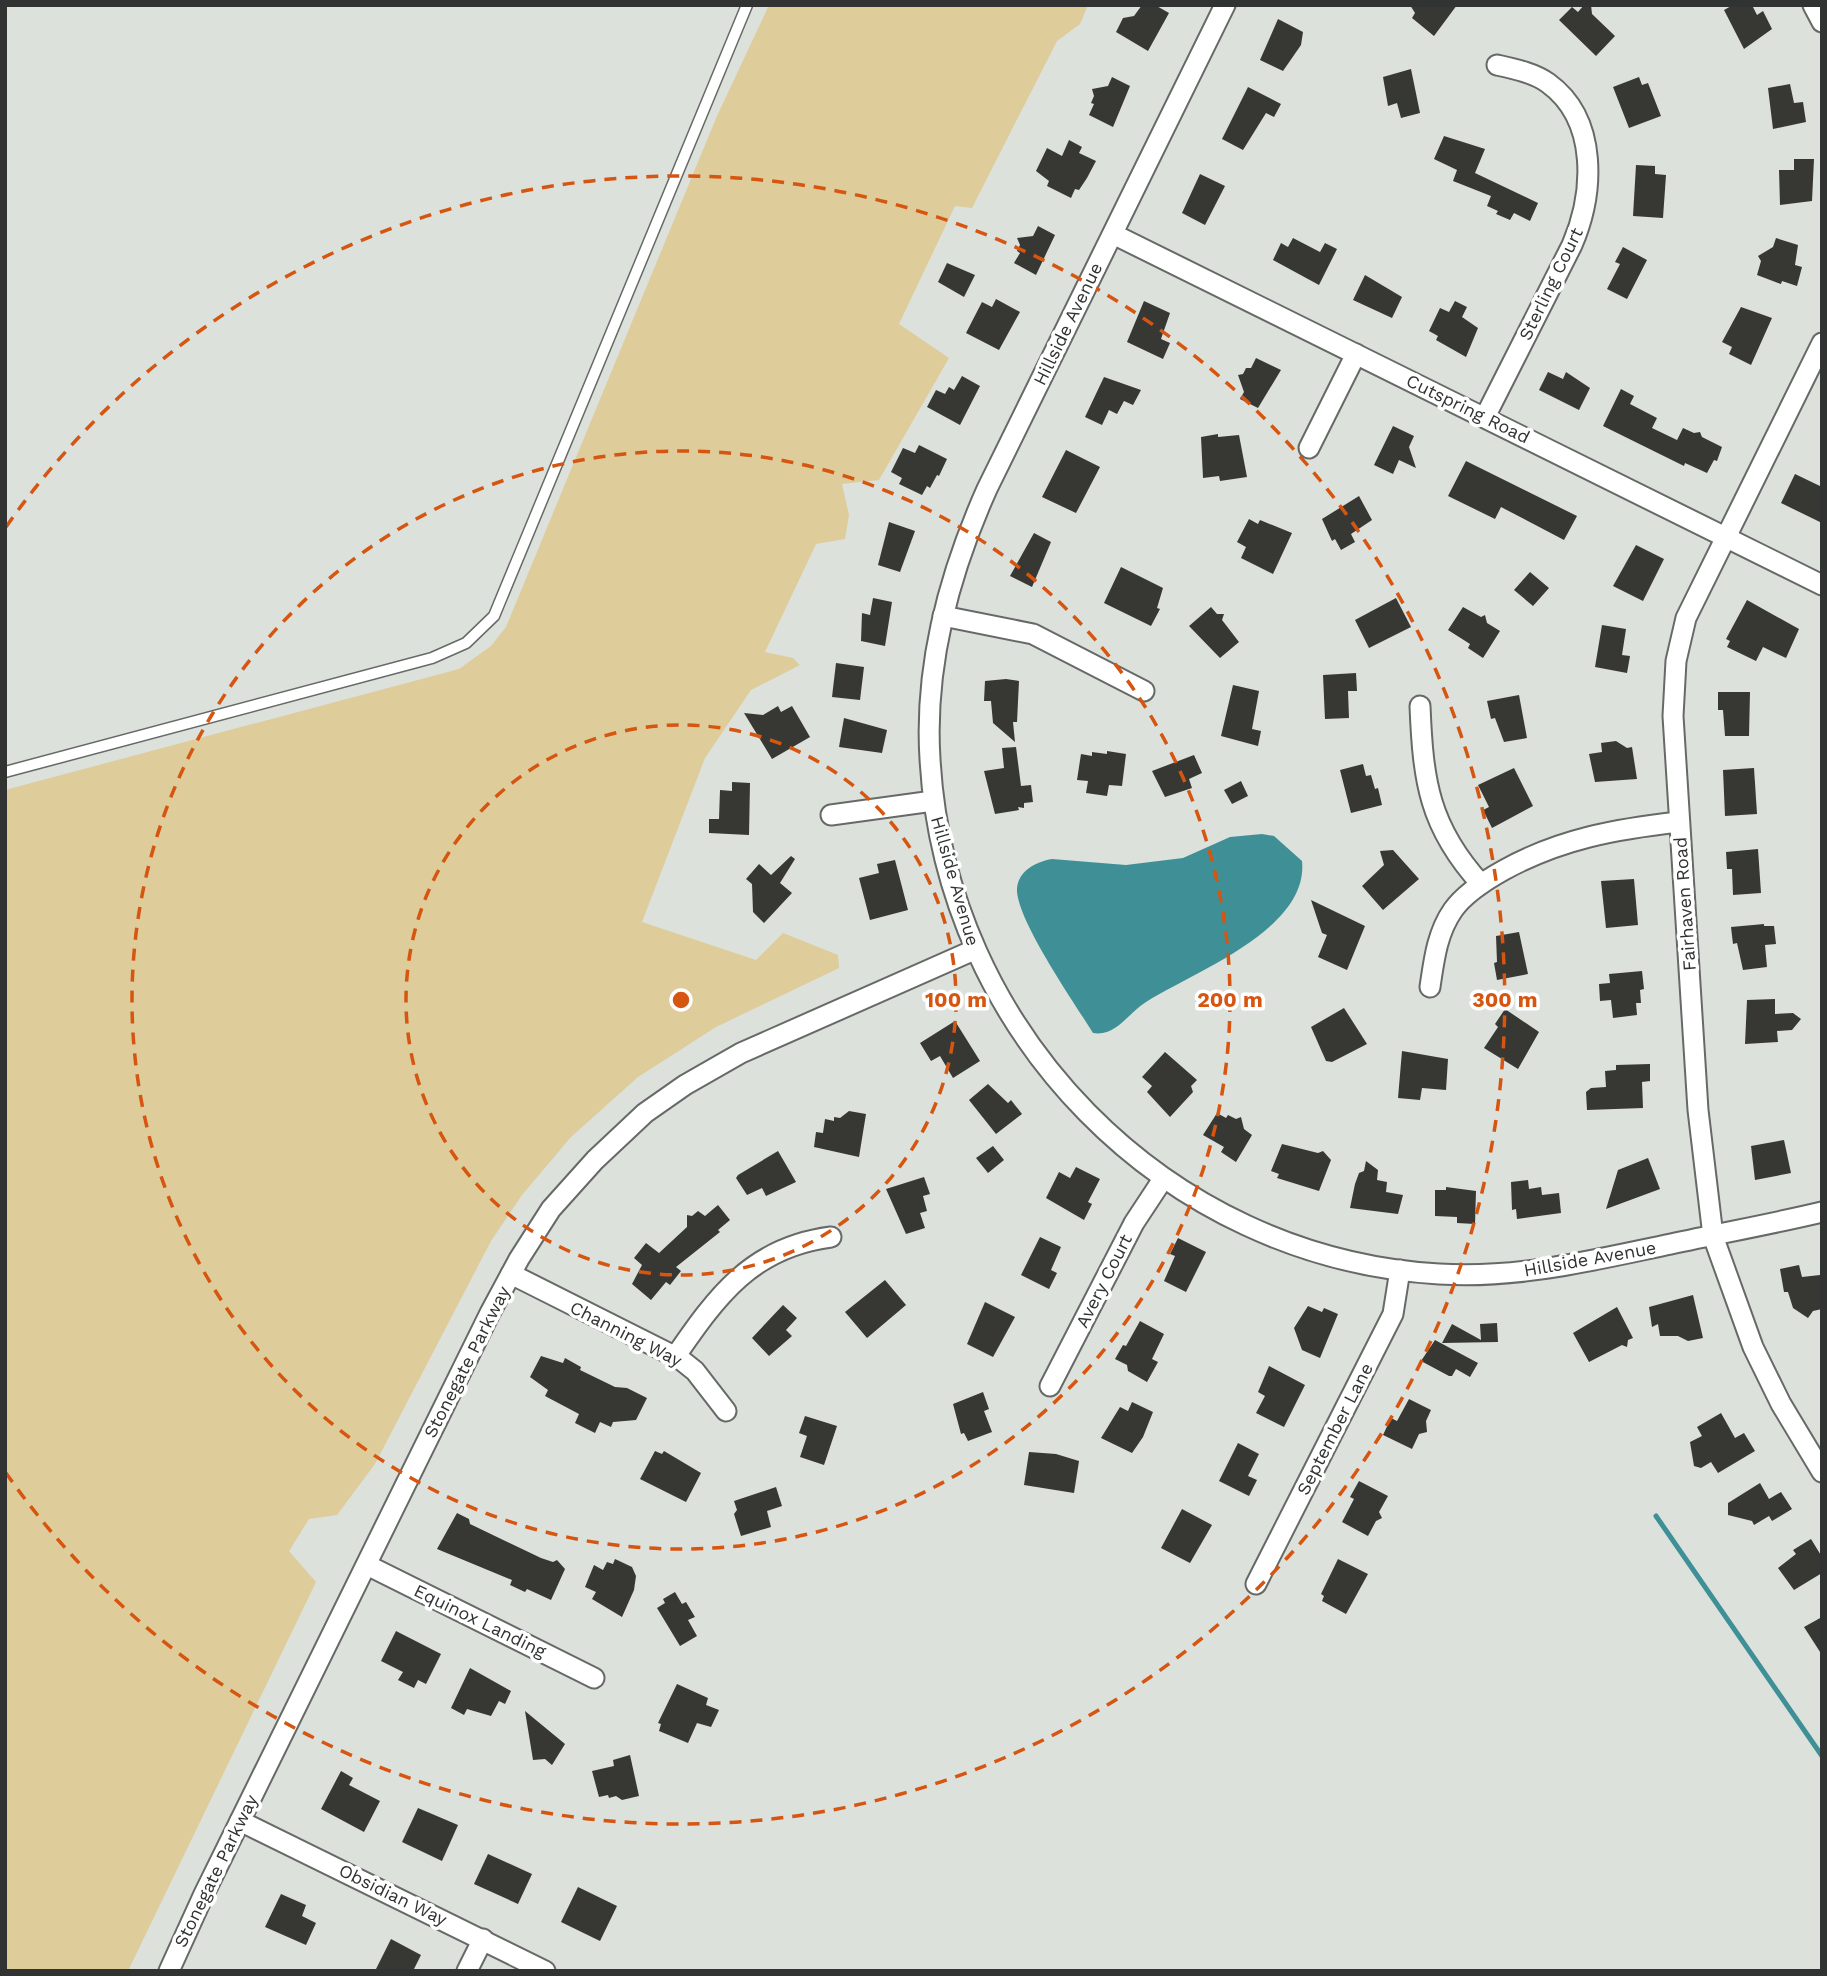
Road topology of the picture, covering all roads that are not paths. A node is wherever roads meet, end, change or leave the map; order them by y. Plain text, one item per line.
1 (747, 5) edge
2 (1225, 5) edge
3 (1813, 5) edge
4 (1822, 22) edge
5 (1497, 65) dead end
6 (1112, 234) junction
7 (1822, 343) edge
8 (1356, 354) junction
9 (1485, 417) junction
10 (1308, 448) dead end
11 (1725, 537) junction
12 (1822, 585) edge
13 (943, 616) junction
14 (1144, 691) dead end
15 (1420, 706) dead end
16 (5, 772) edge
17 (933, 801) junction
18 (831, 814) dead end
19 (1679, 822) junction
20 (1481, 884) junction
21 (974, 950) junction
22 (1430, 987) dead end
23 (1163, 1179) junction
24 (1822, 1212) edge
25 (1713, 1236) junction
26 (831, 1237) dead end
27 (1400, 1270) junction
28 (511, 1274) junction
29 (675, 1357) junction
30 (1050, 1386) dead end
31 (726, 1411) dead end
32 (1822, 1472) edge
33 (367, 1565) junction
34 (1256, 1584) dead end
35 (594, 1678) dead end
36 (240, 1821) junction
37 (483, 1940) junction
38 (169, 1971) edge
39 (467, 1971) edge
40 (545, 1971) edge

1 - 16 lane
2 - 6 street, Hillside Avenue
3 - 4 street
5 - 9 street, Sterling Court
6 - 8 street, Cutspring Road
6 - 13 street, Hillside Avenue
7 - 11 street, Fairhaven Road
8 - 9 street, Cutspring Road
8 - 10 street
9 - 11 street, Cutspring Road
11 - 12 street, Cutspring Road
11 - 19 street, Fairhaven Road
13 - 14 street
13 - 17 street, Hillside Avenue
15 - 20 street
17 - 18 street
17 - 21 street, Hillside Avenue
19 - 20 street
19 - 25 street, Fairhaven Road
20 - 22 street
21 - 23 street, Hillside Avenue
21 - 28 street, Stonegate Parkway
23 - 27 street, Hillside Avenue
23 - 30 street, Avery Court
24 - 25 street, Hillside Avenue
25 - 27 street, Hillside Avenue
25 - 32 street, Fairhaven Road
26 - 29 street
27 - 34 street, September Lane
28 - 29 street, Channing Way
28 - 33 street, Stonegate Parkway
29 - 31 street, Channing Way
33 - 35 street, Equinox Landing
33 - 36 street, Stonegate Parkway
36 - 37 street, Obsidian Way
36 - 38 street, Stonegate Parkway
37 - 39 street
37 - 40 street, Obsidian Way

